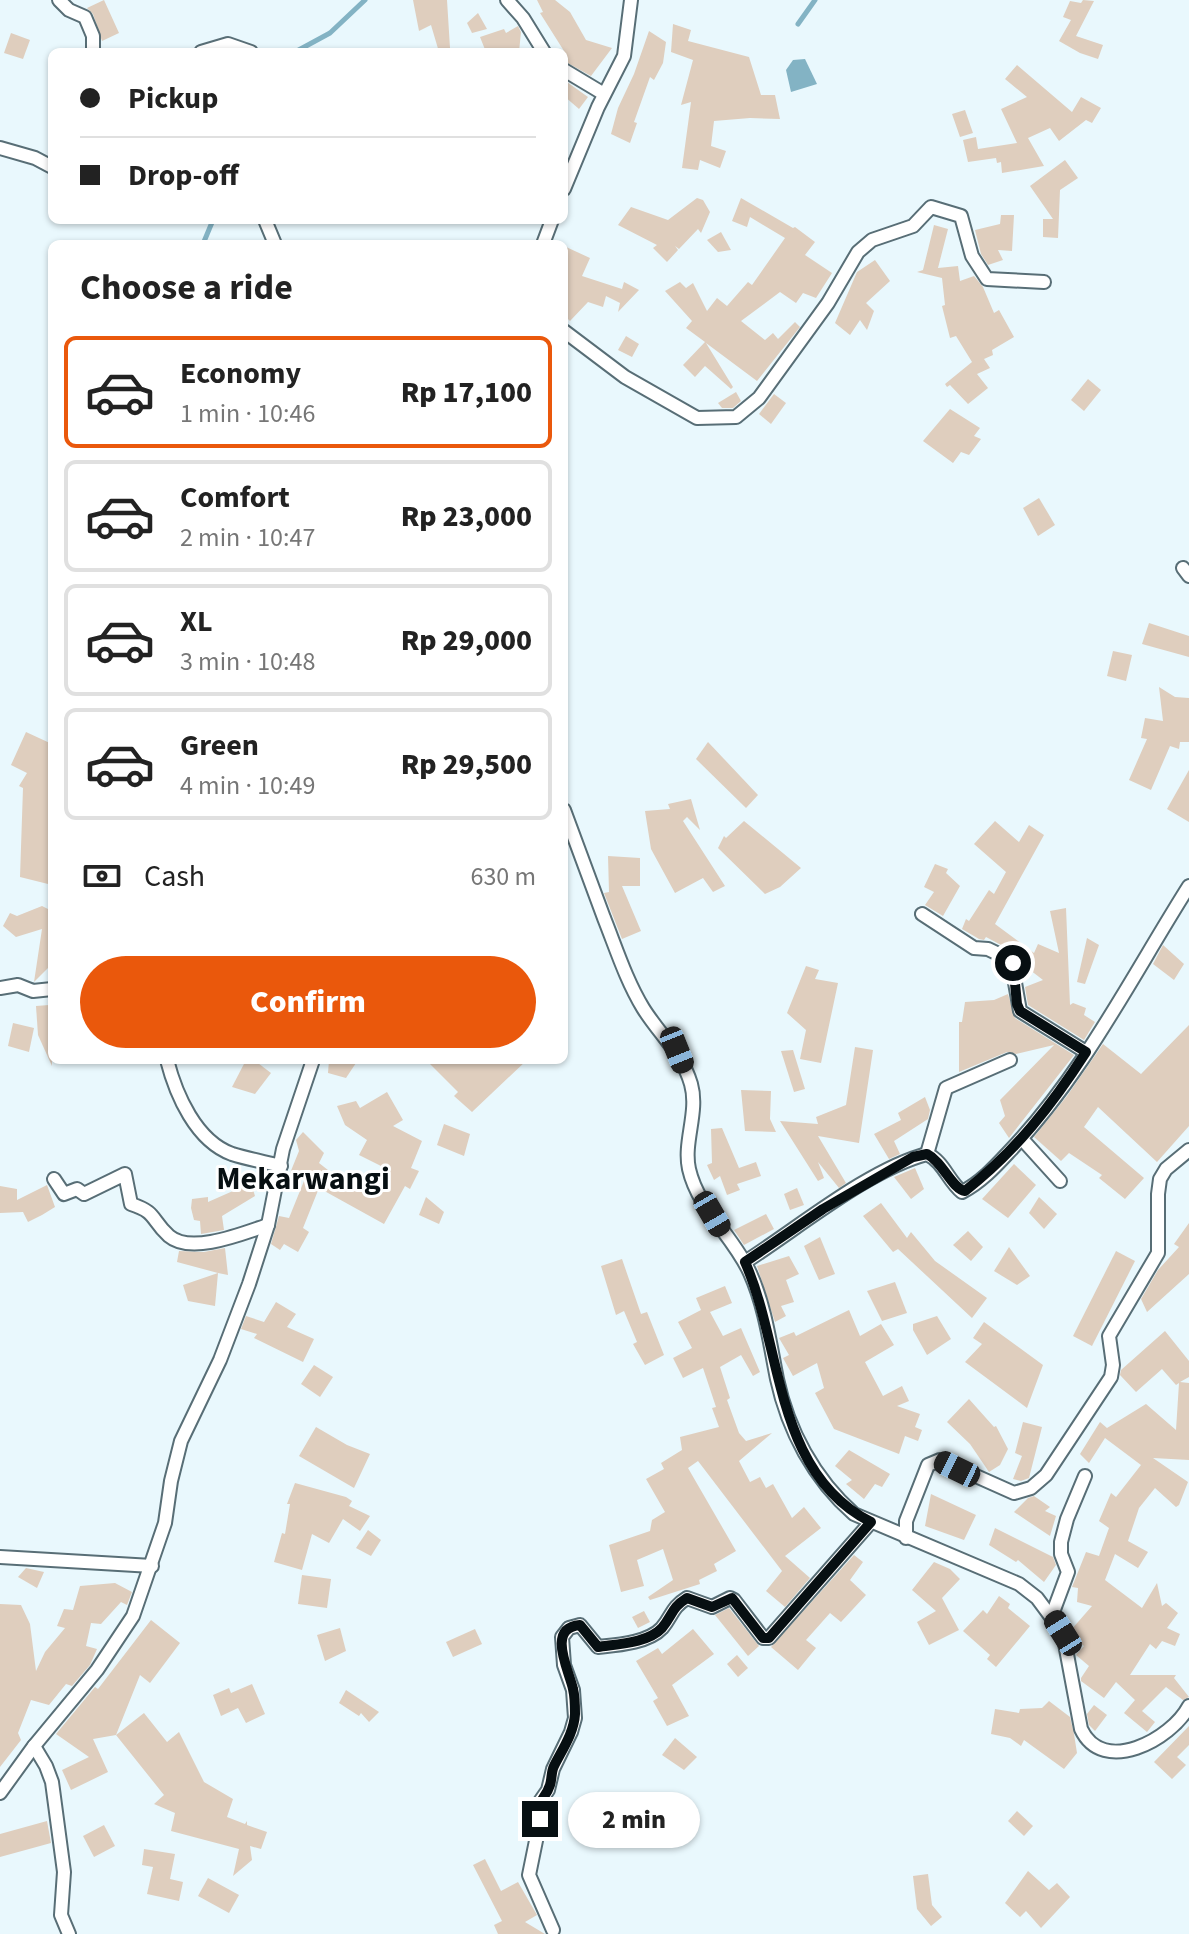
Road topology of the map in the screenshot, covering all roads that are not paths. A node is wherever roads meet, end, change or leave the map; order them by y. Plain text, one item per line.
1 (59, 0) edge
2 (507, 0) edge
3 (631, 0) edge
4 (93, 48) edge
5 (214, 48) edge
6 (240, 48) edge
7 (542, 48) edge
8 (568, 72) edge
9 (604, 94) junction
10 (0, 148) edge
11 (48, 165) edge
12 (568, 180) edge
13 (1044, 282) dead end
14 (568, 334) edge
15 (568, 821) edge
16 (1189, 886) edge
17 (922, 914) dead end
18 (0, 988) edge
19 (48, 989) edge
20 (1086, 1052) junction
21 (1010, 1060) dead end
22 (168, 1064) edge
23 (312, 1064) edge
24 (1022, 1139) junction
25 (1189, 1150) edge
26 (927, 1154) junction
27 (281, 1166) junction
28 (54, 1179) dead end
29 (1060, 1181) dead end
30 (268, 1225) junction
31 (745, 1262) junction
32 (1085, 1476) dead end
33 (871, 1522) junction
34 (906, 1538) junction
35 (0, 1557) edge
36 (152, 1566) junction
37 (1052, 1615) junction
38 (1189, 1706) edge
39 (34, 1746) junction
40 (0, 1793) edge
41 (553, 1930) dead end
42 (69, 1934) edge

1 - 4 street
2 - 7 street
3 - 9 street
5 - 6 street
8 - 9 street
9 - 12 street
10 - 11 street
13 - 14 street
15 - 31 street
16 - 20 street
17 - 20 street
18 - 19 street
20 - 24 street
21 - 26 street
22 - 27 street
23 - 27 street
24 - 26 street
24 - 29 street
25 - 34 street
26 - 31 street
27 - 30 street
28 - 30 street
30 - 36 street
31 - 33 street
32 - 37 street
33 - 34 street
33 - 41 street
34 - 37 street
35 - 36 street
36 - 39 street
37 - 38 street
39 - 40 street
39 - 42 street

